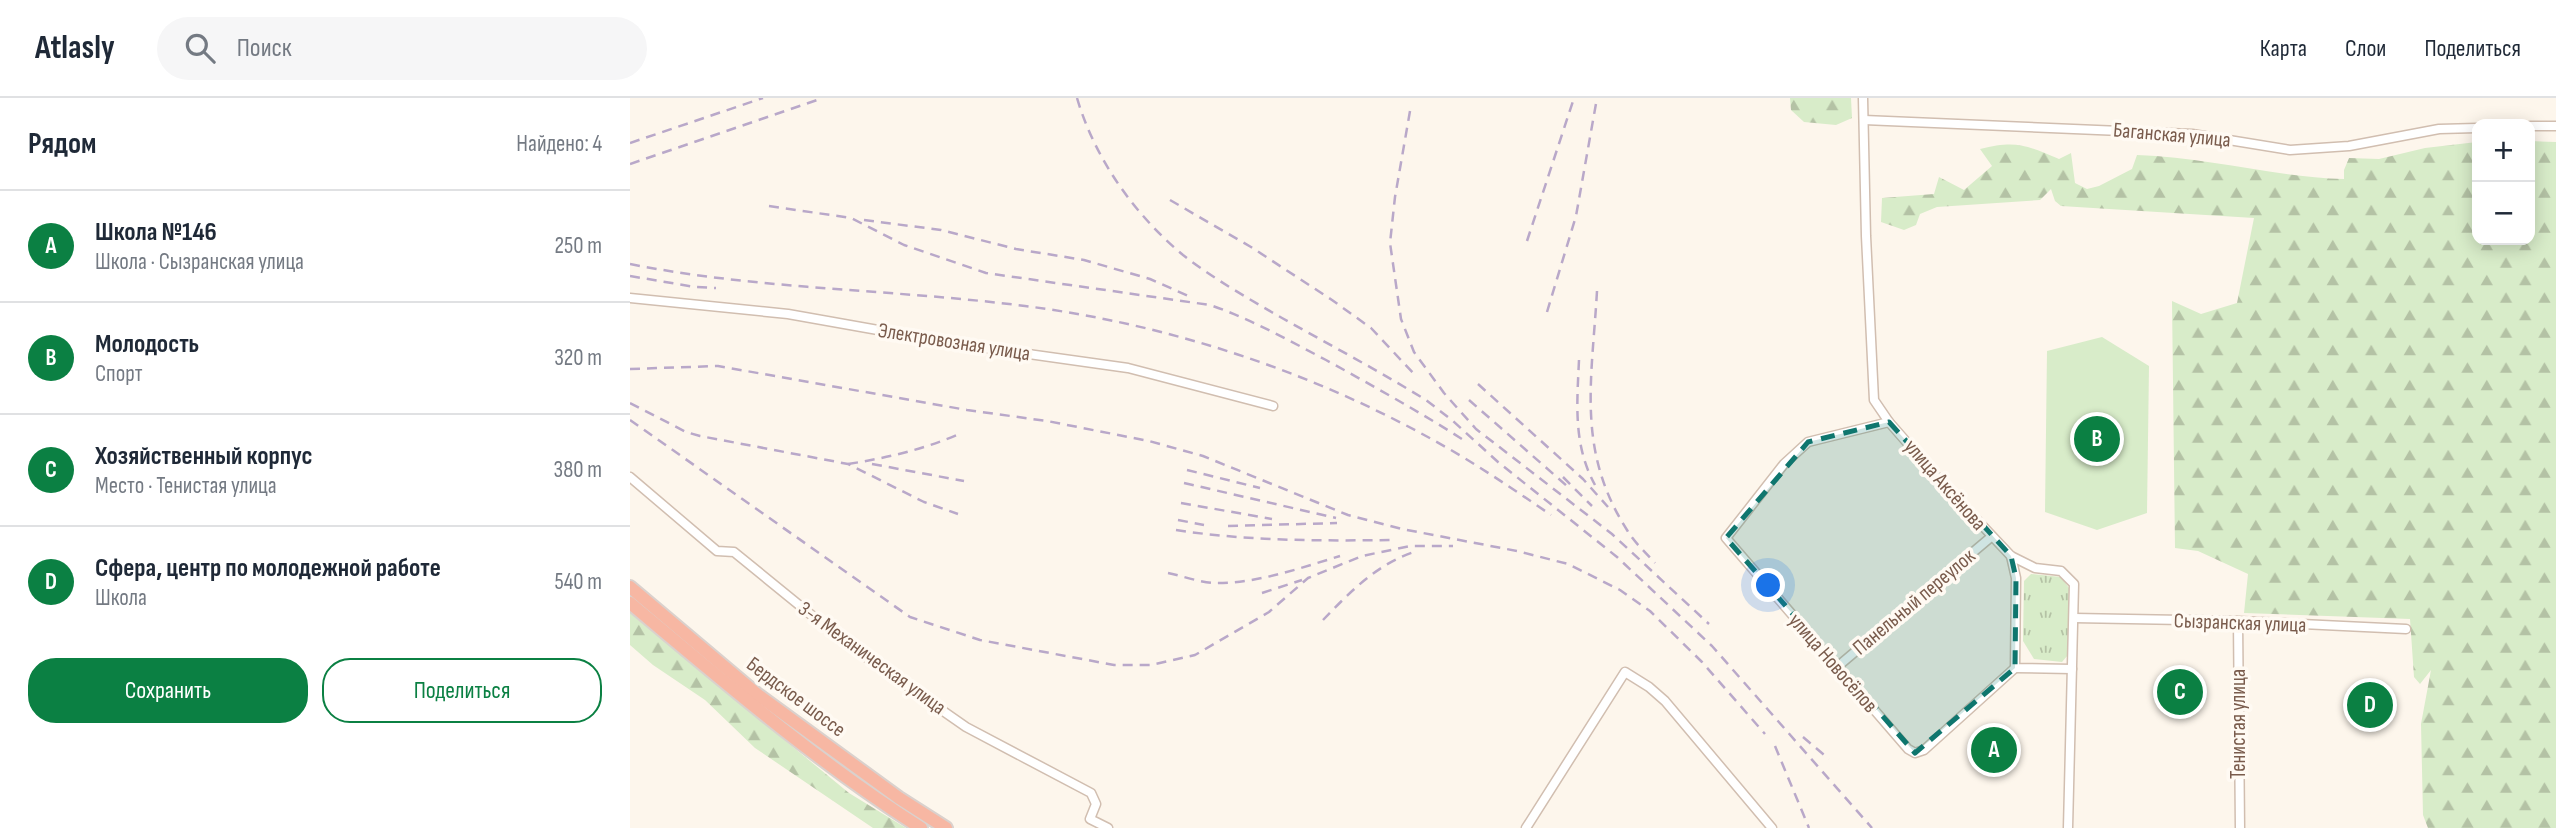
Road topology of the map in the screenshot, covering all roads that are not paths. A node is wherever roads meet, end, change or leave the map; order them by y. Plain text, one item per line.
1 (1863, 98) edge
2 (1864, 120) junction
3 (2556, 125) edge
4 (2535, 126) edge
5 (2472, 128) edge
6 (630, 298) edge
7 (1273, 405) dead end
8 (1889, 422) junction
9 (630, 477) edge
10 (1991, 537) junction
11 (2011, 556) junction
12 (630, 587) edge
13 (630, 603) edge
14 (2074, 618) junction
15 (2238, 621) junction
16 (2406, 629) dead end
17 (1837, 667) junction
18 (2015, 668) junction
19 (2072, 669) junction
20 (921, 828) edge
21 (946, 828) edge
22 (1108, 828) edge
23 (1527, 828) edge
24 (1772, 828) edge
25 (2068, 828) edge
26 (2240, 828) edge

1 - 2 street, улица Аксёнова
2 - 5 street, Баганская улица
2 - 8 street, улица Аксёнова
3 - 4 street
6 - 7 street, Электровозная улица
8 - 10 street, улица Аксёнова
8 - 17 street, улица Новосёлов
9 - 22 street, 3-я Механическая улица
10 - 11 street, улица Аксёнова
10 - 17 street, Панельный переулок
11 - 14 street, улица Аксёнова
11 - 18 street
12 - 21 highway, Бердское шоссе
13 - 20 highway, Бердское шоссе
14 - 15 street, Сызранская улица
14 - 19 street, улица Аксёнова
15 - 16 street, Сызранская улица
15 - 26 street, Тенистая улица
17 - 18 street, улица Новосёлов
18 - 19 street
19 - 25 street, улица Аксёнова
23 - 24 street

